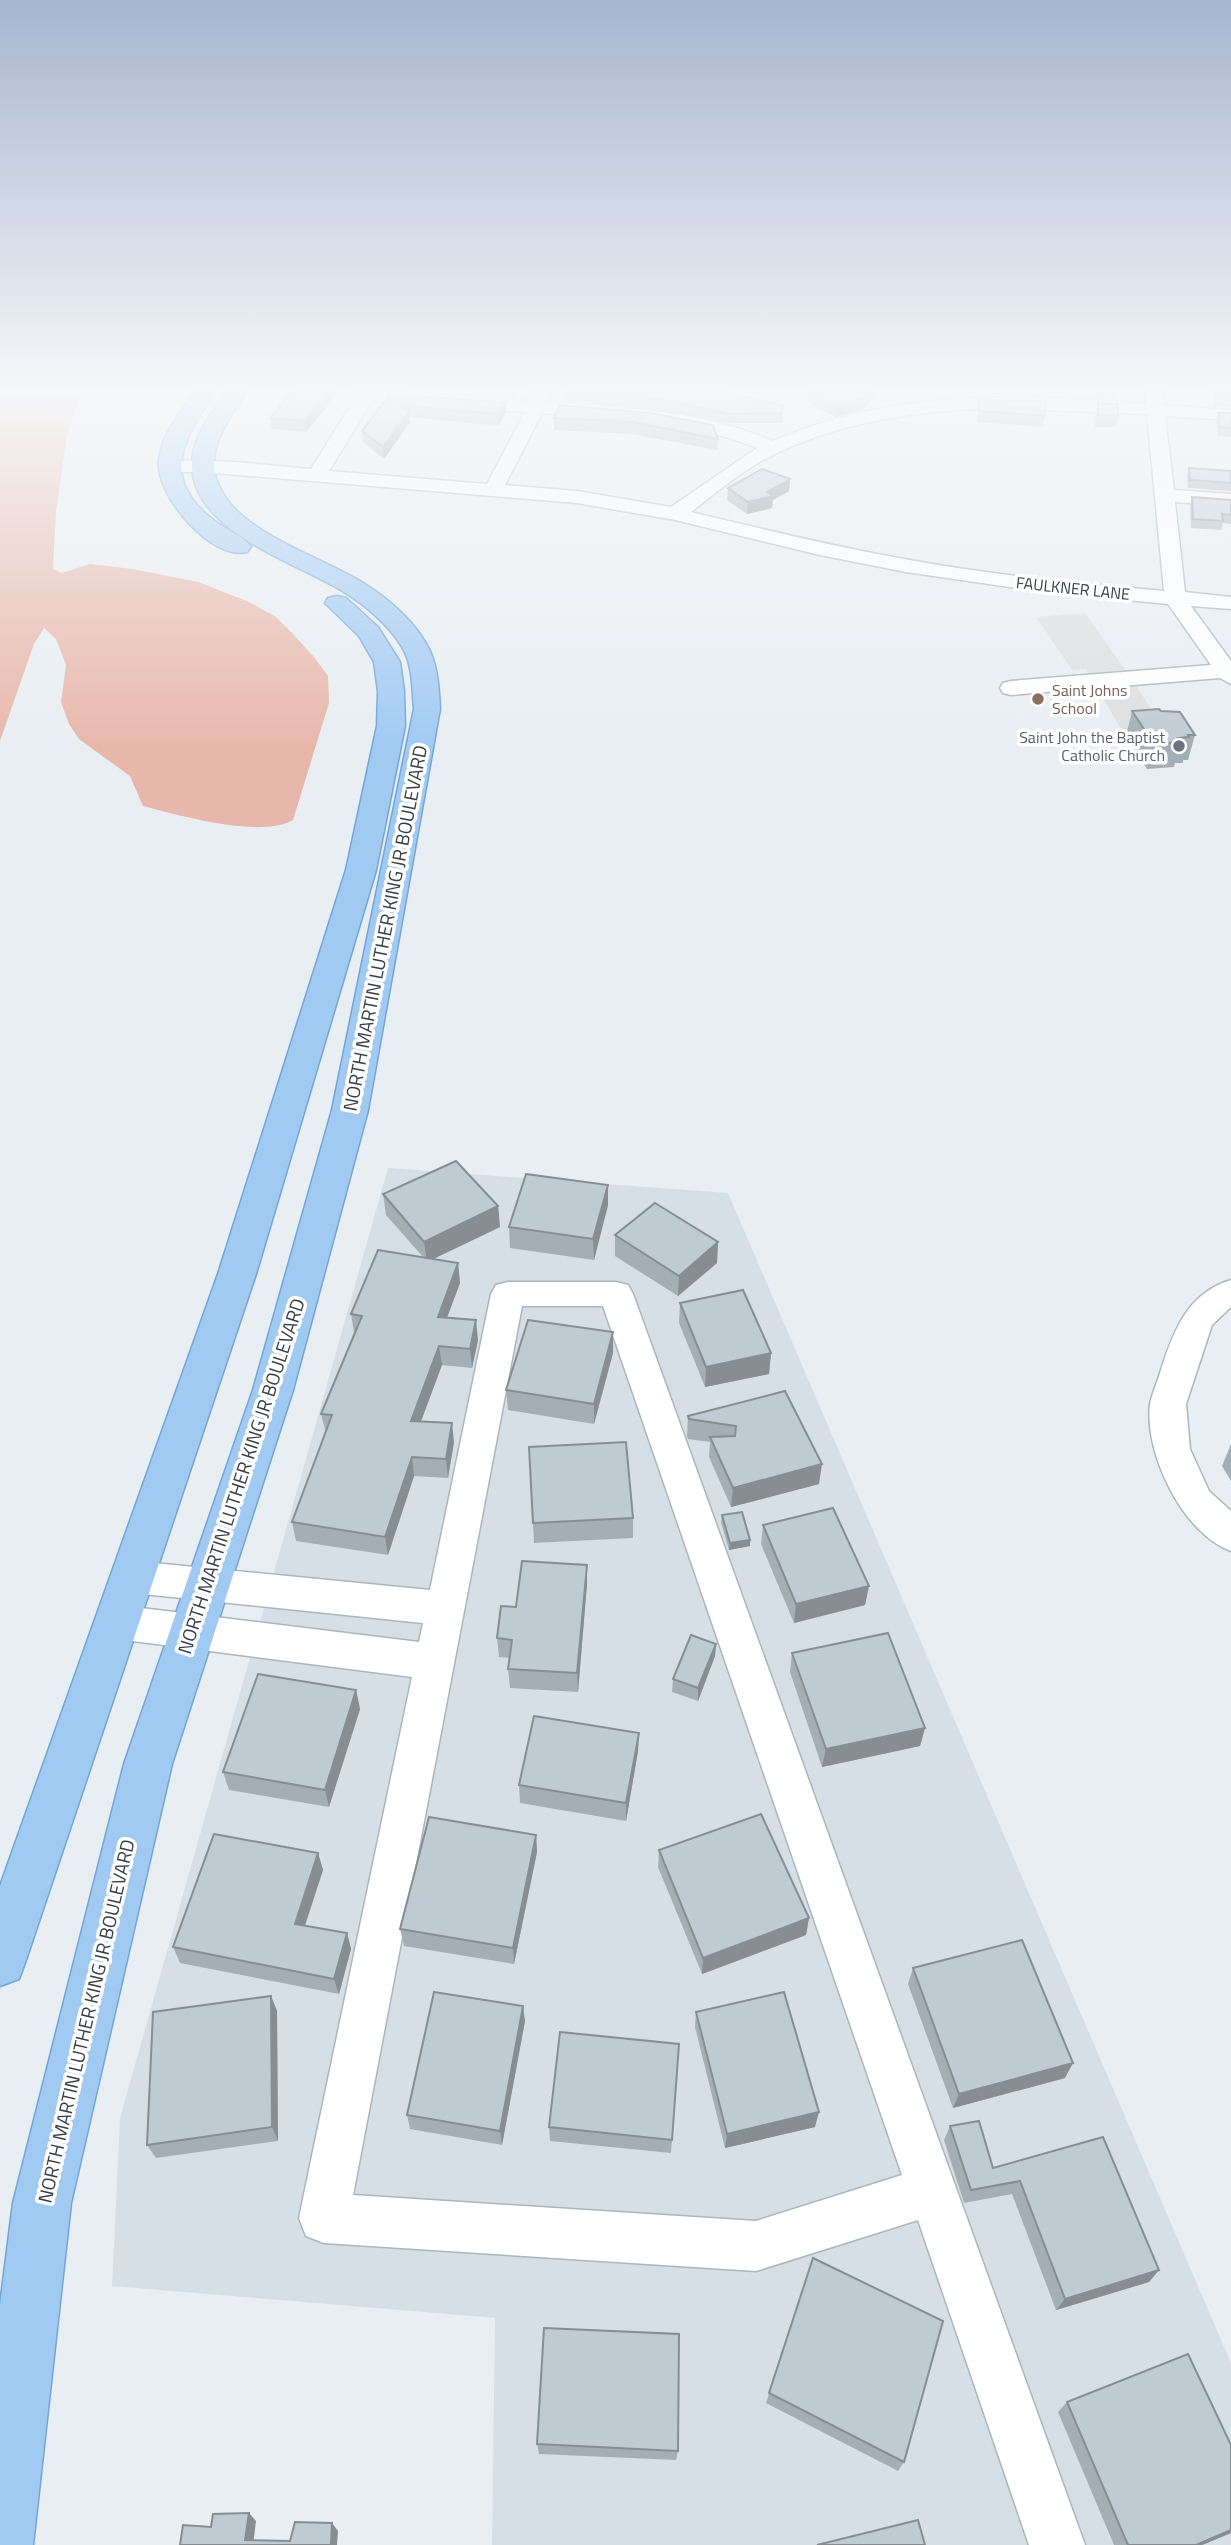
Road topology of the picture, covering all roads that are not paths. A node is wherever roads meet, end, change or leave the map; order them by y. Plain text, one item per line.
1 (187, 511) edge
2 (226, 511) edge
3 (656, 511) edge
4 (679, 511) edge
5 (1167, 511) edge
6 (675, 514) junction
7 (1175, 599) junction
8 (1231, 603) edge
9 (1229, 674) edge
10 (1011, 688) dead end
11 (1231, 1292) edge
12 (1231, 1535) edge
13 (133, 1577) junction
14 (208, 1584) junction
15 (446, 1608) junction
16 (117, 1622) junction
17 (192, 1631) junction
18 (434, 1662) junction
19 (0, 1960) edge
20 (932, 2190) junction
21 (8, 2417) edge
22 (1, 2545) edge
23 (1057, 2545) edge

1 - 13 main road, NORTH MARTIN LUTHER KING JR BOULEVARD
2 - 14 main road, NORTH MARTIN LUTHER KING JR BOULEVARD
3 - 6 street, FAULKNER LANE
4 - 6 street
5 - 7 street
6 - 7 street, FAULKNER LANE
7 - 8 street, FAULKNER LANE
7 - 9 street
9 - 10 street
11 - 12 street
13 - 14 street
13 - 16 main road, NORTH MARTIN LUTHER KING JR BOULEVARD
14 - 15 street
14 - 17 main road, NORTH MARTIN LUTHER KING JR BOULEVARD
15 - 18 street
15 - 20 street
16 - 17 street
16 - 19 main road, NORTH MARTIN LUTHER KING JR BOULEVARD
17 - 18 street
17 - 21 main road, NORTH MARTIN LUTHER KING JR BOULEVARD
18 - 20 street
20 - 23 street
21 - 22 main road, NORTH MARTIN LUTHER KING JR BOULEVARD

